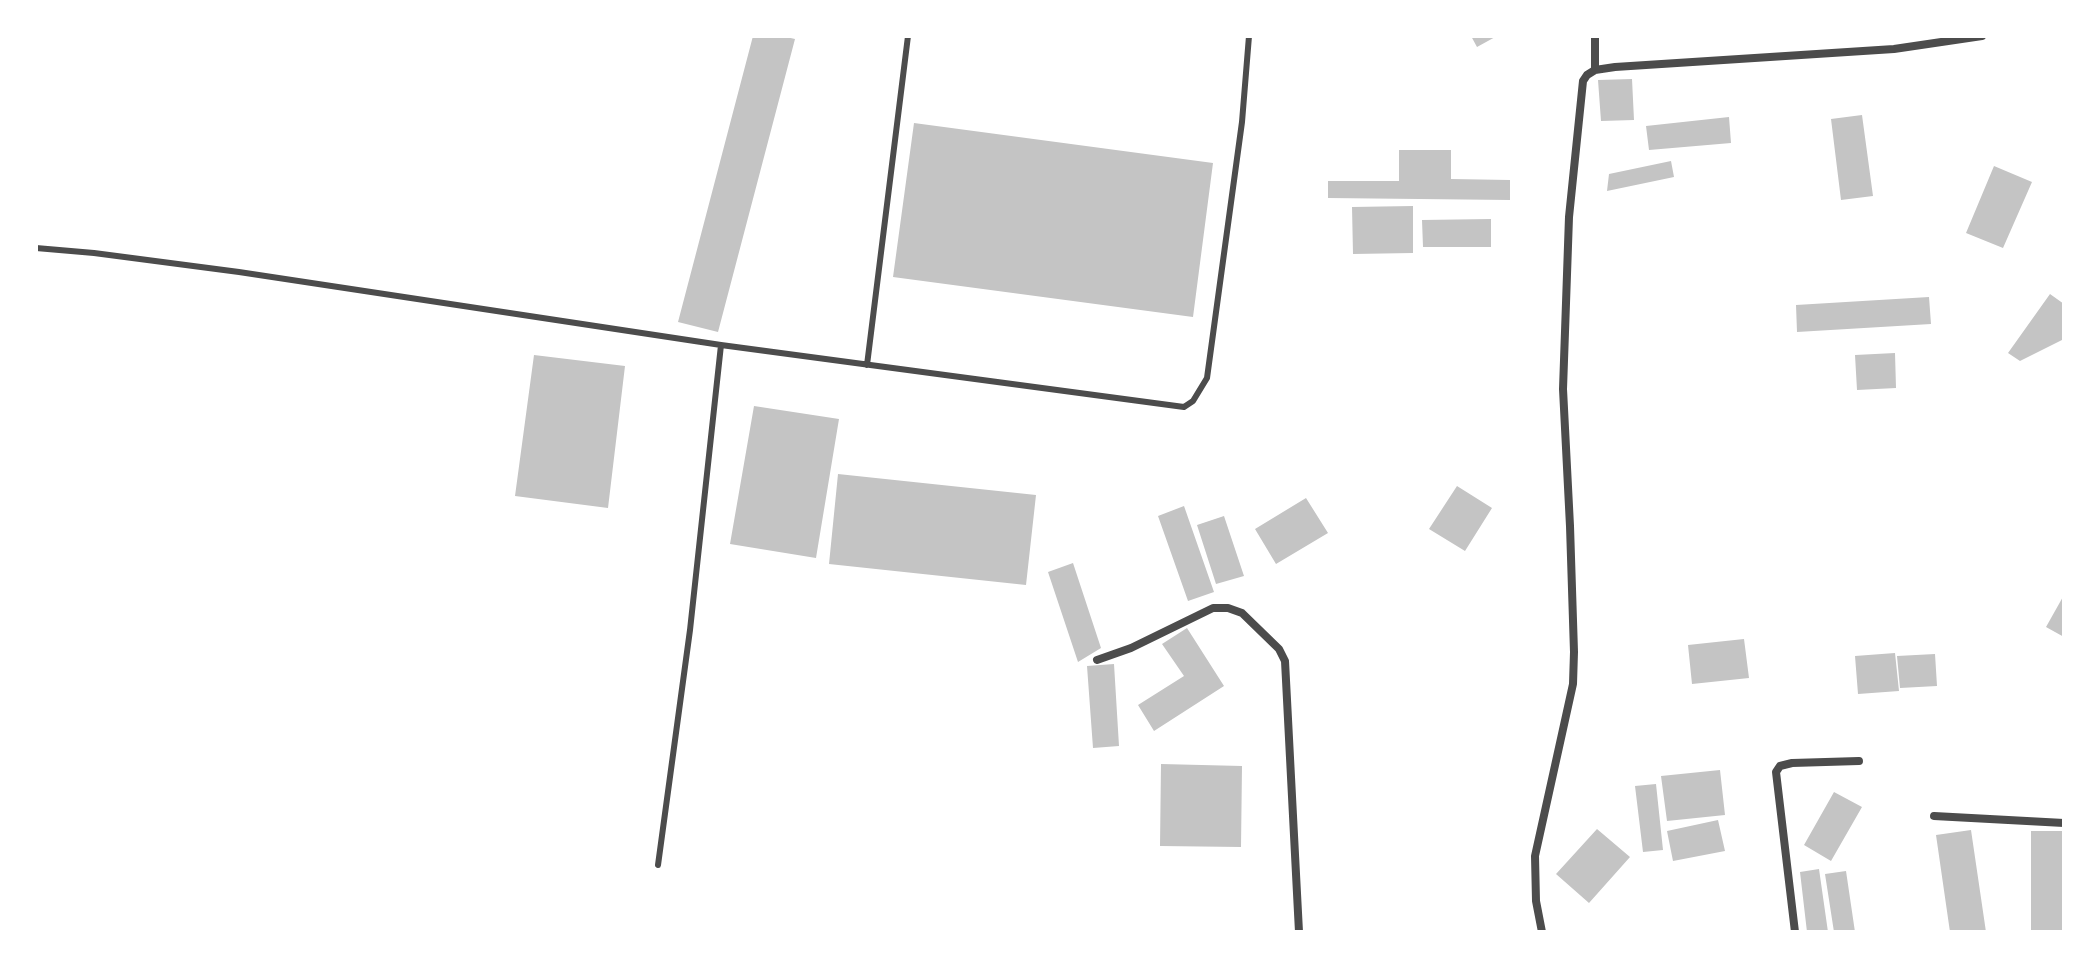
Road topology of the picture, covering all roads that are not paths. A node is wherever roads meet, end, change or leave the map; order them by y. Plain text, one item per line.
1 (908, 36) edge
2 (1249, 36) edge
3 (1595, 36) edge
4 (1982, 36) edge
5 (1595, 70) junction
6 (36, 248) edge
7 (721, 345) junction
8 (867, 365) junction
9 (1097, 660) dead end
10 (1859, 761) dead end
11 (1934, 816) dead end
12 (2064, 823) edge
13 (658, 865) dead end
14 (1299, 932) edge
15 (1542, 932) edge
16 (1795, 932) edge

1 - 8 lane
2 - 8 lane
3 - 5 street
4 - 5 street
5 - 15 street
6 - 7 lane
7 - 8 lane
7 - 13 lane
9 - 14 street
10 - 16 street
11 - 12 street

